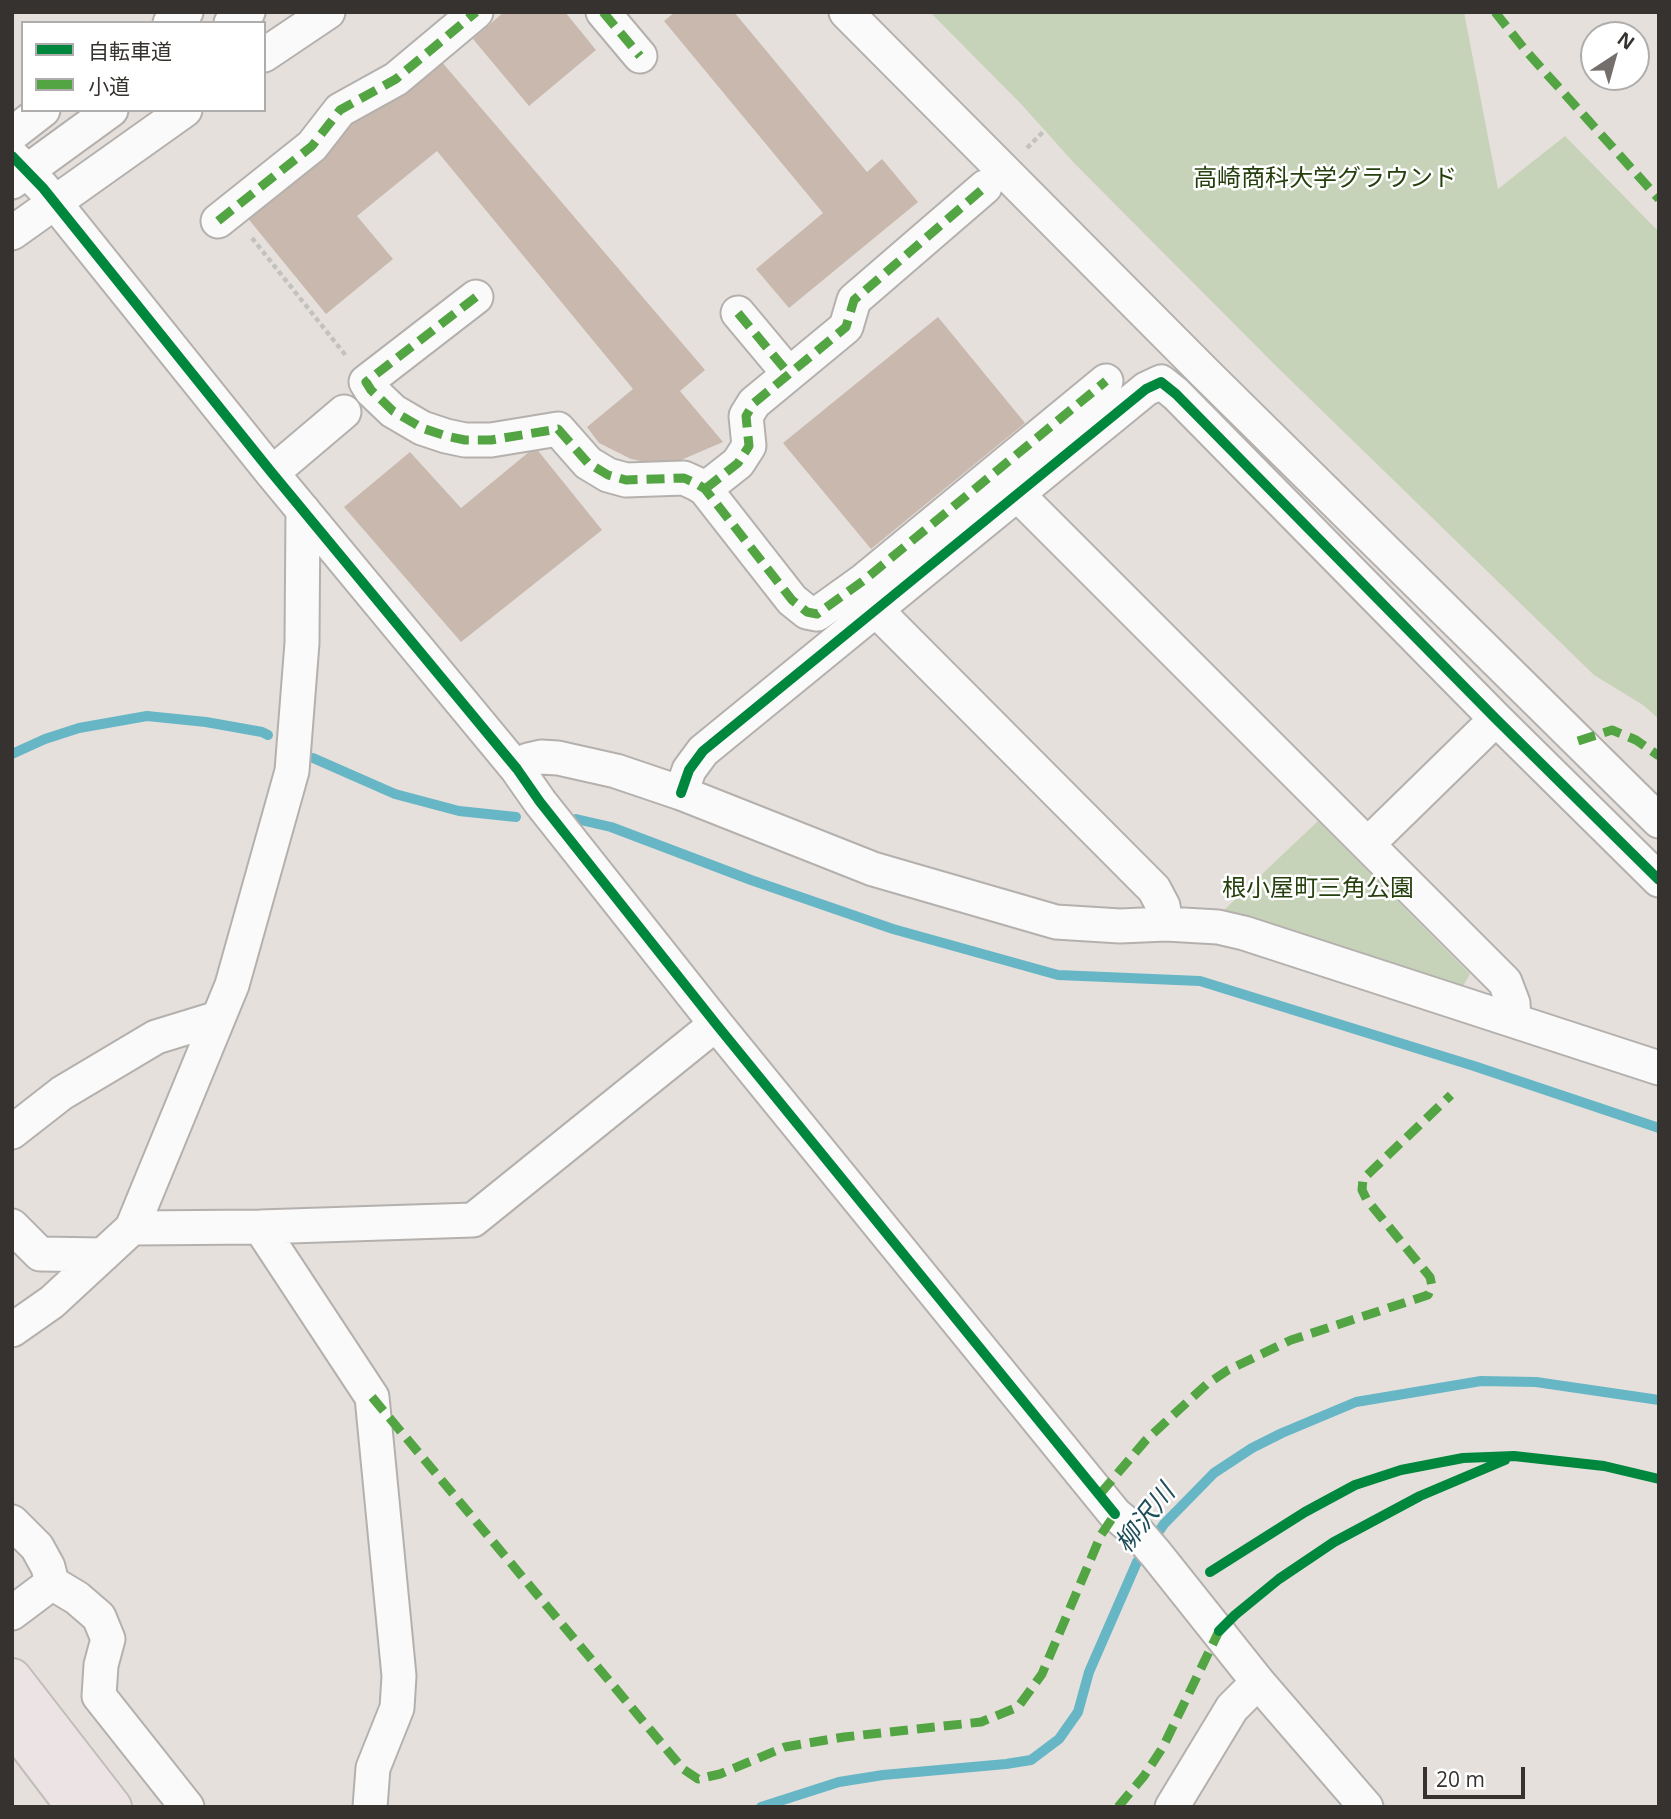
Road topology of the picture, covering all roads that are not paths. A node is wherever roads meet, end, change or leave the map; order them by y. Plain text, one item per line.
1 (328, 12) edge
2 (476, 12) edge
3 (603, 12) edge
4 (846, 12) edge
5 (266, 54) edge
6 (640, 55) dead end
7 (40, 112) edge
8 (108, 112) edge
9 (182, 112) edge
10 (12, 134) edge
11 (18, 169) edge
12 (985, 187) dead end
13 (55, 203) junction
14 (225, 216) road end
15 (12, 233) edge
16 (476, 297) dead end
17 (738, 313) dead end
18 (789, 374) junction
19 (1106, 382) dead end
20 (344, 412) dead end
21 (272, 473) junction
22 (705, 489) junction
23 (1017, 494) junction
24 (303, 510) junction
25 (877, 611) junction
26 (1496, 719) junction
27 (517, 769) junction
28 (681, 793) junction
29 (1659, 821) edge
30 (1368, 844) junction
31 (1659, 880) edge
32 (1166, 924) junction
33 (218, 1018) junction
34 (1514, 1020) junction
35 (716, 1024) junction
36 (1659, 1068) edge
37 (12, 1132) edge
38 (12, 1226) edge
39 (260, 1227) junction
40 (132, 1228) junction
41 (103, 1255) junction
42 (12, 1330) edge
43 (12, 1522) edge
44 (52, 1583) junction
45 (12, 1613) edge
46 (12, 1678) edge
47 (1258, 1682) junction
48 (12, 1723) edge
49 (76, 1807) edge
50 (112, 1807) edge
51 (187, 1807) edge
52 (370, 1807) edge
53 (1172, 1807) edge
54 (1366, 1807) edge

1 - 5 street
2 - 14 street
3 - 6 street
4 - 29 street
7 - 10 street
8 - 11 street
9 - 13 street
11 - 13 street
12 - 18 street
13 - 15 street
13 - 21 street
16 - 22 street
17 - 18 street
18 - 22 street
19 - 22 street
20 - 21 street
21 - 24 street
23 - 25 street
23 - 26 street
23 - 30 street
24 - 27 street
24 - 33 street
25 - 28 street
25 - 32 street
26 - 30 street
26 - 31 street
27 - 28 street
27 - 35 street
28 - 32 street
30 - 34 street
32 - 34 street
33 - 37 street
33 - 40 street
34 - 36 street
35 - 39 street
35 - 47 street
38 - 41 street
39 - 40 street
39 - 52 street
40 - 41 street
41 - 42 street
43 - 44 street
44 - 45 street
44 - 51 street
46 - 50 main road
47 - 53 street
47 - 54 street
48 - 49 main road

